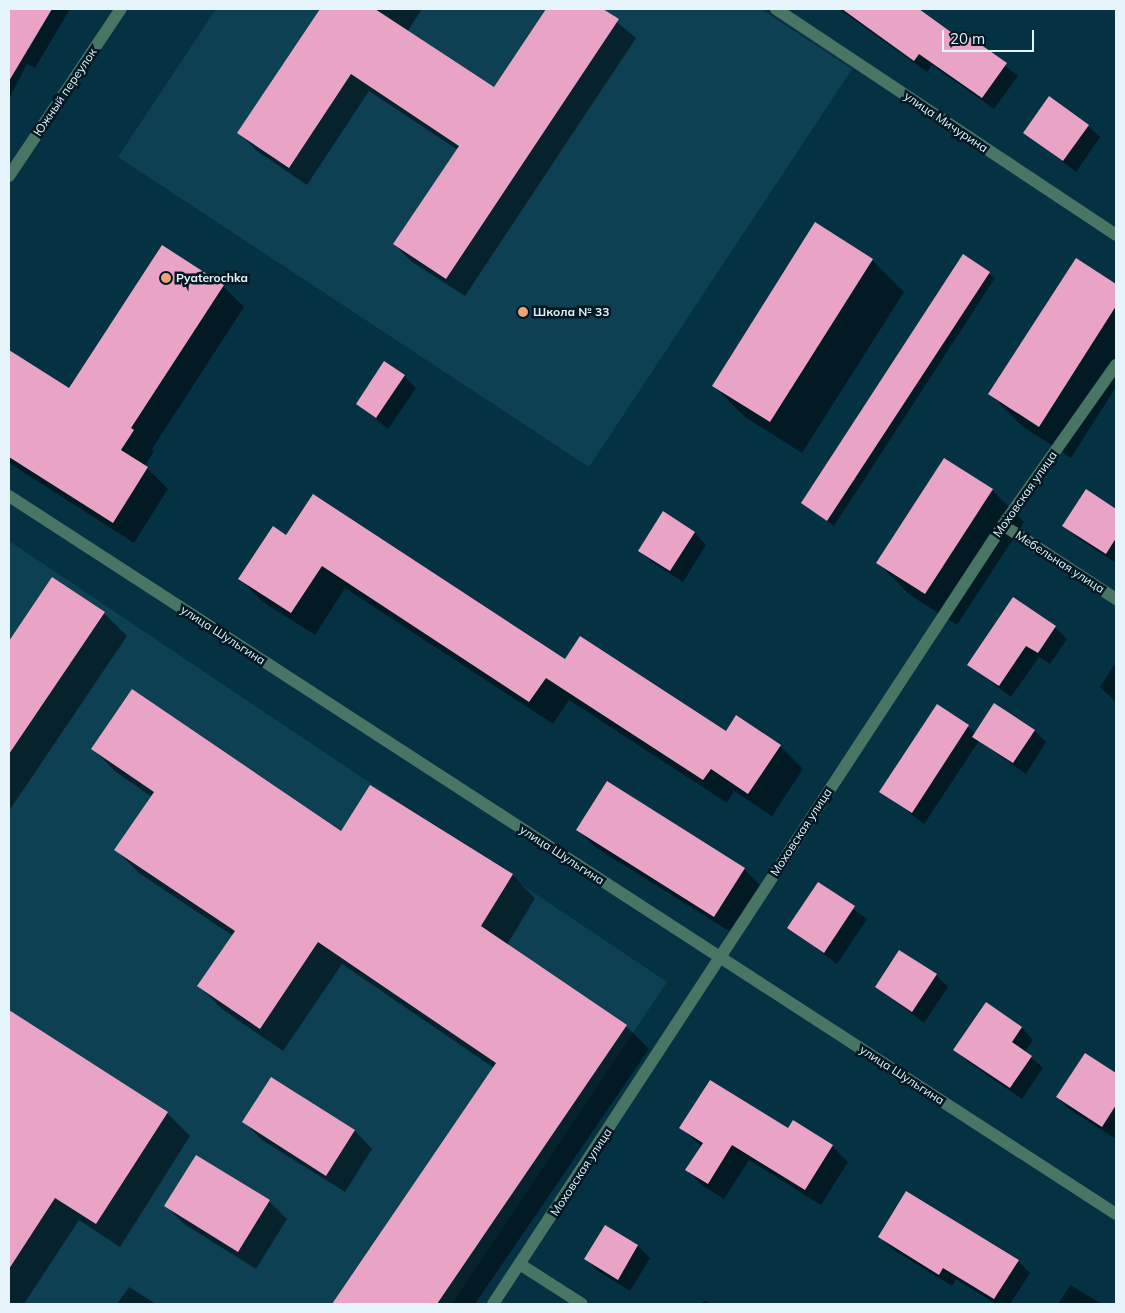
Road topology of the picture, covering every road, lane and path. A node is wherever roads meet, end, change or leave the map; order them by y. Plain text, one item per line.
1 (121, 9) edge
2 (776, 9) edge
3 (9, 176) edge
4 (1116, 235) edge
5 (1116, 365) edge
6 (9, 496) edge
7 (1003, 525) junction
8 (1116, 598) edge
9 (719, 957) junction
10 (1116, 1214) edge
11 (521, 1265) junction
12 (493, 1304) edge
13 (582, 1304) edge

1 - 3 street, Южный переулок
2 - 4 street, улица Мичурина
5 - 7 street, Моховская улица
6 - 9 street, улица Шульгина
7 - 8 street, Мебельная улица
7 - 9 street, Моховская улица
9 - 10 street, улица Шульгина
9 - 11 street, Моховская улица
11 - 12 street, Моховская улица
11 - 13 street

